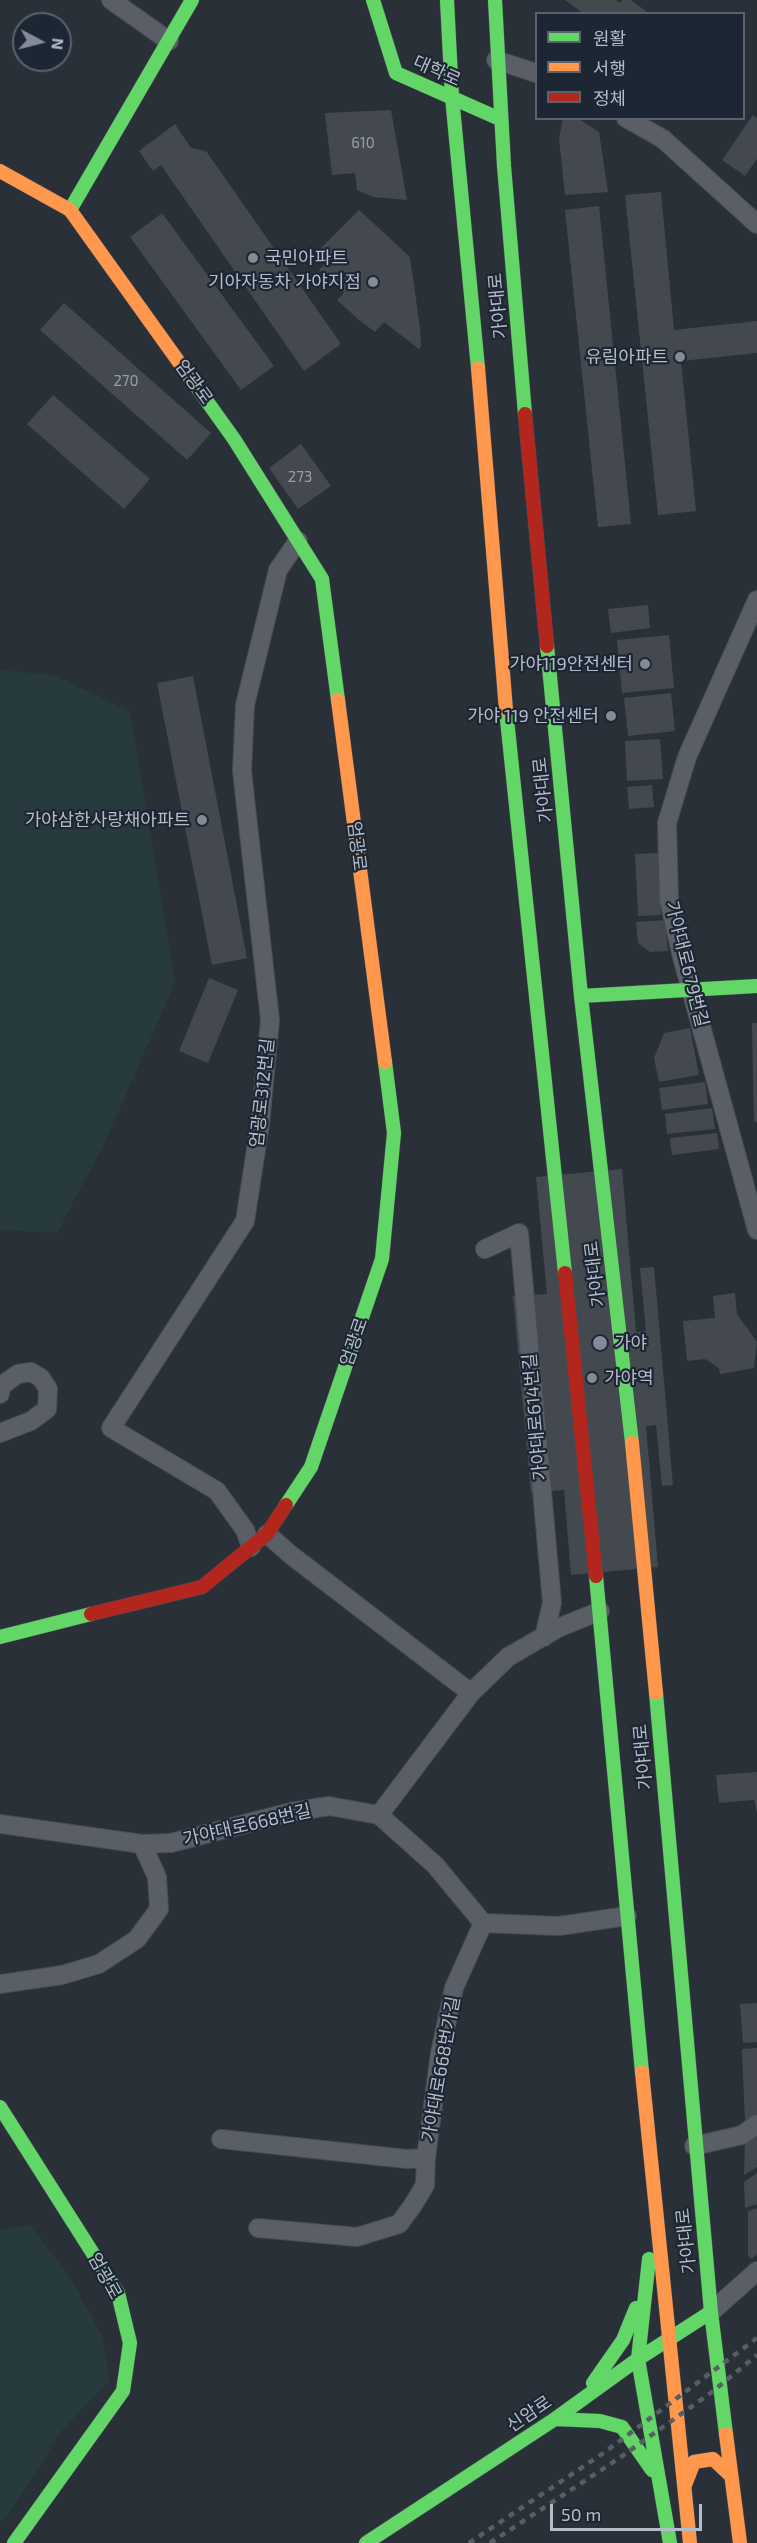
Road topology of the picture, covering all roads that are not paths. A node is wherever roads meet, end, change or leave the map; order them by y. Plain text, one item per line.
1 (111, 0) edge
2 (192, 0) edge
3 (373, 0) edge
4 (447, 0) edge
5 (495, 0) edge
6 (172, 34) junction
7 (496, 60) junction
8 (535, 72) edge
9 (452, 97) junction
10 (500, 119) junction
11 (630, 120) edge
12 (0, 171) edge
13 (70, 210) junction
14 (757, 224) edge
15 (298, 541) junction
16 (757, 600) edge
17 (757, 986) edge
18 (690, 989) junction
19 (581, 996) junction
20 (757, 1230) edge
21 (485, 1248) dead end
22 (0, 1394) edge
23 (0, 1433) edge
24 (267, 1534) junction
25 (251, 1546) junction
26 (600, 1611) junction
27 (0, 1637) edge
28 (544, 1637) junction
29 (471, 1693) junction
30 (379, 1815) junction
31 (0, 1824) edge
32 (142, 1844) junction
33 (627, 1916) junction
34 (483, 1923) junction
35 (0, 1984) edge
36 (0, 2107) edge
37 (757, 2124) edge
38 (221, 2139) dead end
39 (694, 2146) junction
40 (426, 2158) junction
41 (653, 2194) junction
42 (258, 2228) dead end
43 (757, 2271) edge
44 (647, 2283) junction
45 (711, 2312) junction
46 (669, 2339) junction
47 (638, 2359) junction
48 (582, 2400) junction
49 (555, 2419) junction
50 (730, 2475) junction
51 (685, 2485) junction
52 (659, 2490) junction
53 (14, 2543) edge
54 (366, 2543) edge
55 (670, 2543) edge
56 (690, 2543) edge
57 (740, 2543) edge

1 - 6 street
2 - 6 main road
3 - 9 main road, 대학로
4 - 9 main road, 가야대로
5 - 7 main road, 가야대로
6 - 13 main road
7 - 8 street
7 - 10 main road, 가야대로
9 - 10 main road, 대학로
9 - 26 main road, 가야대로
10 - 19 main road, 가야대로
11 - 14 street
12 - 13 main road, 엄광로
13 - 15 main road, 엄광로
15 - 24 main road, 엄광로
15 - 25 street, 엄광로312번길
16 - 18 street, 가야대로679번길
17 - 18 main road
18 - 19 main road
18 - 20 street, 가야대로679번길
19 - 39 main road, 가야대로
21 - 28 street, 가야대로614번길
22 - 23 street
24 - 25 main road, 엄광로
24 - 29 street
25 - 27 main road, 엄광로
26 - 28 street
26 - 33 main road, 가야대로
28 - 29 street
29 - 30 street
30 - 32 street, 가야대로668번길
30 - 34 street
31 - 32 street, 가야대로668번길
32 - 35 street
33 - 34 street
33 - 41 main road, 가야대로
34 - 40 street, 가야대로668번가길
36 - 53 main road, 엄광로
37 - 39 street
38 - 40 street, 가야대로668번가길
39 - 45 main road, 가야대로
40 - 42 street
41 - 44 main road
41 - 46 main road, 가야대로
43 - 45 street
44 - 47 main road
44 - 48 main road
45 - 46 main road, 신암로
45 - 50 main road, 가야대로
46 - 47 main road, 신암로
46 - 51 main road, 가야대로
47 - 48 main road, 신암로
47 - 52 main road
48 - 49 main road, 신암로
49 - 52 main road
49 - 54 main road, 신암로
50 - 51 main road
50 - 57 main road, 가야대로
51 - 56 main road, 가야대로
52 - 55 main road

